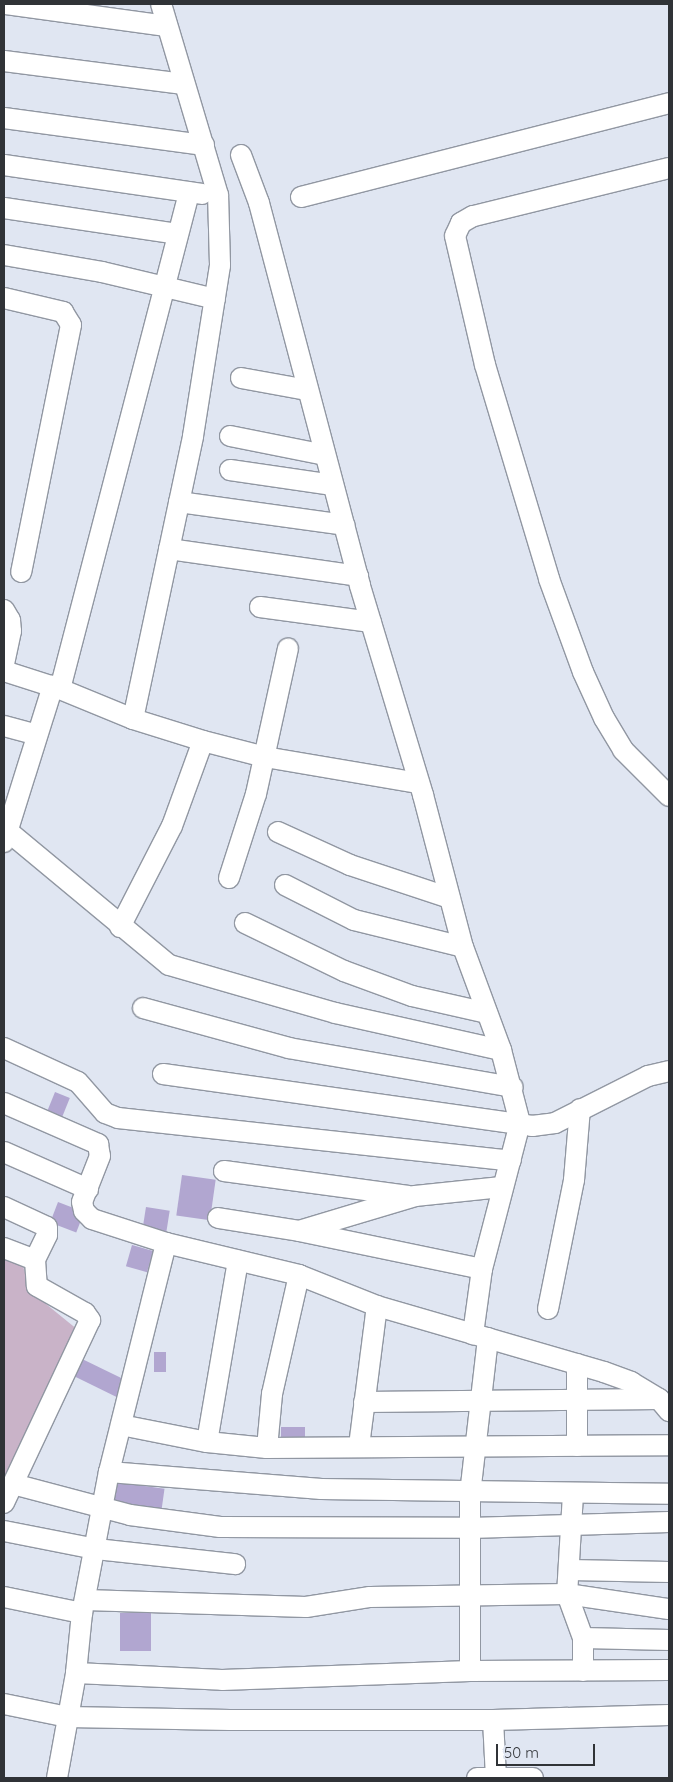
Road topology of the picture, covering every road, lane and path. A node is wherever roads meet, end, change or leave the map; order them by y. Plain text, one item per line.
1 (6, 4) edge
2 (161, 4) edge
3 (167, 26) junction
4 (4, 61) edge
5 (184, 84) junction
6 (669, 103) edge
7 (4, 118) edge
8 (204, 145) junction
9 (241, 155) dead end
10 (4, 165) edge
11 (669, 168) edge
12 (189, 193) junction
13 (218, 195) junction
14 (301, 197) dead end
15 (4, 208) edge
16 (177, 234) junction
17 (4, 255) edge
18 (163, 285) junction
19 (4, 298) edge
20 (214, 299) junction
21 (241, 378) dead end
22 (308, 390) junction
23 (230, 436) dead end
24 (326, 455) junction
25 (230, 470) dead end
26 (333, 485) junction
27 (179, 502) junction
28 (344, 525) junction
29 (169, 549) junction
30 (21, 572) dead end
31 (358, 576) junction
32 (260, 607) dead end
33 (4, 610) edge
34 (371, 622) junction
35 (288, 648) dead end
36 (4, 663) edge
37 (4, 671) edge
38 (56, 688) junction
39 (133, 719) junction
40 (4, 726) edge
41 (37, 735) junction
42 (203, 741) junction
43 (265, 757) junction
44 (419, 783) junction
45 (669, 796) edge
46 (278, 832) dead end
47 (5, 834) edge
48 (229, 878) dead end
49 (285, 886) dead end
50 (450, 898) junction
51 (244, 923) dead end
52 (120, 927) junction
53 (463, 947) junction
54 (143, 1008) dead end
55 (487, 1014) junction
56 (4, 1048) edge
57 (501, 1050) junction
58 (669, 1071) edge
59 (163, 1074) dead end
60 (513, 1087) junction
61 (4, 1103) edge
62 (580, 1109) junction
63 (520, 1124) junction
64 (4, 1152) edge
65 (511, 1161) junction
66 (224, 1171) dead end
67 (502, 1187) junction
68 (88, 1189) junction
69 (415, 1196) junction
70 (4, 1207) edge
71 (218, 1218) dead end
72 (299, 1231) junction
73 (166, 1243) junction
74 (4, 1248) edge
75 (35, 1260) junction
76 (238, 1261) junction
77 (482, 1269) junction
78 (299, 1275) junction
79 (377, 1306) junction
80 (548, 1309) dead end
81 (481, 1336) junction
82 (577, 1364) junction
83 (480, 1401) junction
84 (577, 1401) junction
85 (364, 1402) junction
86 (664, 1405) edge
87 (122, 1425) junction
88 (207, 1442) junction
89 (669, 1444) edge
90 (359, 1446) junction
91 (577, 1446) junction
92 (266, 1448) junction
93 (475, 1448) junction
94 (110, 1472) junction
95 (13, 1484) junction
96 (470, 1494) junction
97 (573, 1494) junction
98 (669, 1494) edge
99 (4, 1503) edge
100 (103, 1506) junction
101 (669, 1522) edge
102 (571, 1524) junction
103 (470, 1528) junction
104 (4, 1531) edge
105 (96, 1548) junction
106 (235, 1564) dead end
107 (570, 1570) junction
108 (669, 1572) edge
109 (468, 1593) junction
110 (567, 1594) junction
111 (4, 1597) edge
112 (83, 1606) junction
113 (669, 1609) edge
114 (583, 1638) junction
115 (669, 1640) edge
116 (669, 1670) edge
117 (583, 1671) junction
118 (470, 1672) junction
119 (76, 1673) junction
120 (4, 1704) edge
121 (669, 1715) edge
122 (68, 1717) junction
123 (493, 1720) junction
124 (57, 1778) edge
125 (489, 1778) edge
126 (533, 1778) edge

1 - 3 street
2 - 3 street
3 - 5 street
4 - 5 street
5 - 8 street
6 - 14 street
7 - 8 street
8 - 13 street
9 - 22 street
10 - 12 street
11 - 45 street
12 - 13 street
12 - 16 street
13 - 20 street
15 - 16 street
16 - 18 street
17 - 18 street
18 - 20 street
18 - 38 street
19 - 30 street
20 - 27 street
21 - 22 street
22 - 24 street
23 - 24 street
24 - 26 street
25 - 26 street
26 - 28 street
27 - 28 street
27 - 29 street
28 - 31 street
29 - 31 street
29 - 39 street
31 - 34 street
32 - 34 street
33 - 36 street
34 - 44 street
35 - 43 street
37 - 38 street
38 - 39 street
38 - 41 street
39 - 42 street
40 - 41 street
41 - 47 street
42 - 43 street
42 - 52 street
43 - 44 street
43 - 48 street
44 - 50 street
46 - 50 street
47 - 52 street
49 - 53 street
50 - 53 street
51 - 55 street
52 - 57 street
53 - 55 street
54 - 60 street
55 - 57 street
56 - 65 street
57 - 60 street
58 - 62 street
59 - 63 street
60 - 63 street
61 - 68 street
62 - 63 street
62 - 80 street
63 - 65 street
64 - 68 street
65 - 67 street
66 - 69 street
67 - 69 street
67 - 77 street
68 - 73 street
69 - 72 street
70 - 75 street
71 - 72 street
72 - 77 street
73 - 76 street
73 - 87 street
74 - 75 street
75 - 95 street
76 - 78 street
76 - 88 street
77 - 81 street
78 - 79 street
78 - 92 street
79 - 81 street
79 - 85 street
81 - 82 street
81 - 83 street
82 - 84 street
82 - 86 street
83 - 84 street
83 - 85 street
83 - 93 street
84 - 86 street
84 - 91 street
85 - 90 street
87 - 88 street
87 - 94 street
88 - 92 street
89 - 91 street
90 - 92 street
90 - 93 street
91 - 93 street
93 - 96 street
94 - 96 street
94 - 100 street
95 - 99 street
95 - 100 street
96 - 97 street
96 - 103 street
97 - 98 street
97 - 102 street
100 - 103 street
100 - 105 street
101 - 102 street
102 - 103 street
102 - 107 street
103 - 109 street
104 - 105 street
105 - 106 street
105 - 112 street
107 - 108 street
107 - 110 street
109 - 110 street
109 - 112 street
109 - 118 street
110 - 113 street
110 - 114 street
111 - 112 street
112 - 119 street
114 - 115 street
114 - 117 street
116 - 117 street
117 - 118 street
118 - 119 street
119 - 122 street
120 - 122 street
121 - 123 street
122 - 123 street
122 - 124 street
123 - 125 street
125 - 126 street

